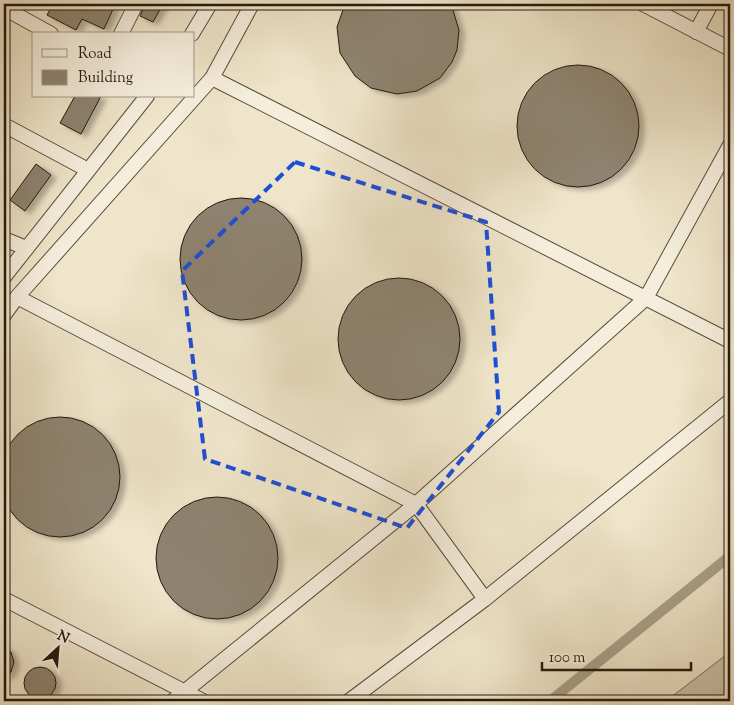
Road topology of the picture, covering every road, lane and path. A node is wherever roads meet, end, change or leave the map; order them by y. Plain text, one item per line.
1 (136, 4) edge
2 (210, 4) edge
3 (252, 4) edge
4 (643, 4) edge
5 (711, 4) edge
6 (4, 8) edge
7 (47, 32) edge
8 (122, 32) edge
9 (193, 32) edge
10 (696, 32) junction
11 (730, 49) edge
12 (212, 78) junction
13 (195, 97) edge
14 (145, 98) edge
15 (194, 98) edge
16 (4, 125) edge
17 (730, 145) edge
18 (88, 170) junction
19 (4, 239) edge
20 (26, 248) junction
21 (4, 277) edge
22 (17, 297) junction
23 (646, 298) junction
24 (4, 315) edge
25 (730, 341) edge
26 (730, 401) edge
27 (416, 504) junction
28 (4, 599) edge
29 (486, 599) junction
30 (185, 692) junction
31 (173, 701) edge
32 (202, 701) edge
33 (349, 701) edge

1 - 8 lane
2 - 9 lane
3 - 12 lane
4 - 10 lane
5 - 10 lane
6 - 7 lane
10 - 11 lane
12 - 13 lane
12 - 23 lane
14 - 18 lane
15 - 22 lane
16 - 18 lane
17 - 23 lane
18 - 20 lane
19 - 20 lane
20 - 21 lane
22 - 24 lane
22 - 27 lane
23 - 25 lane
23 - 27 lane
26 - 29 lane
27 - 29 lane
27 - 30 lane
28 - 30 lane
29 - 33 lane
30 - 31 lane
30 - 32 lane

